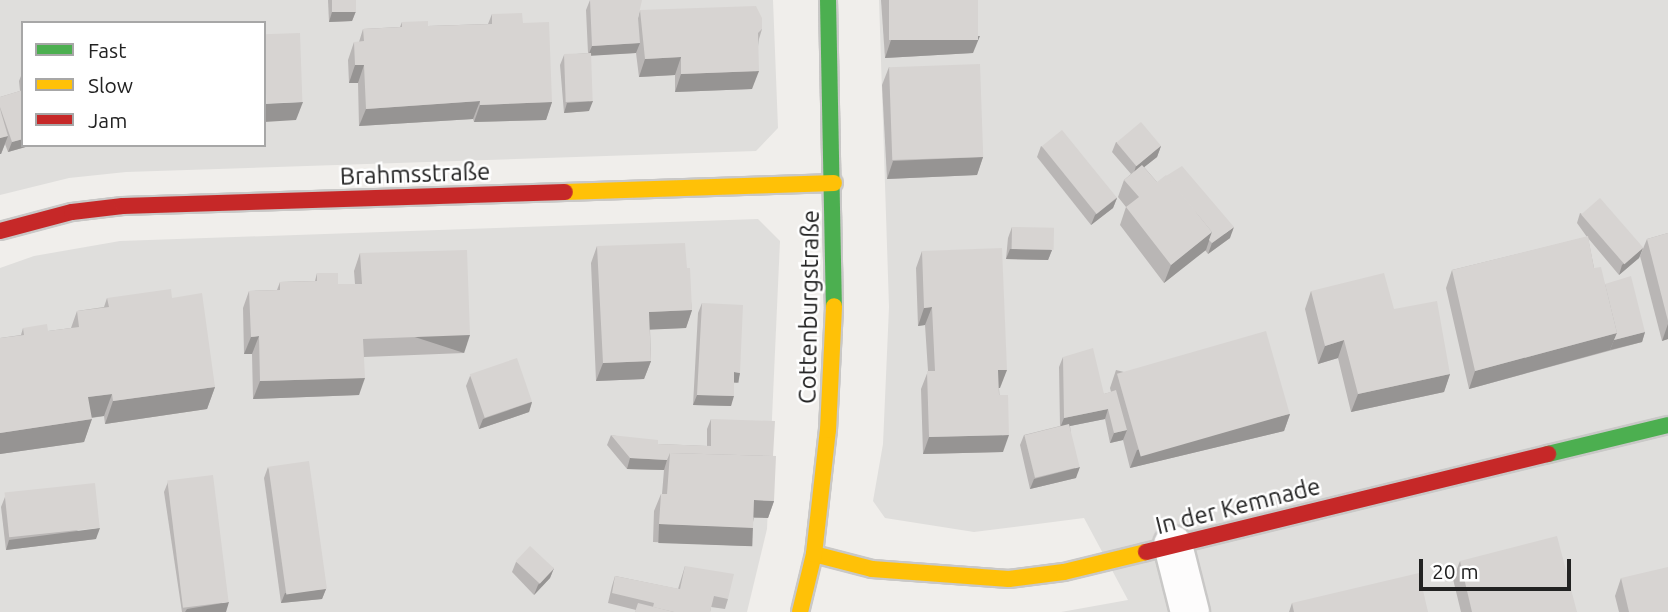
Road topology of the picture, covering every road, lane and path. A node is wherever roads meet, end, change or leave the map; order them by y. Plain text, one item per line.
1 (828, 0) edge
2 (834, 183) junction
3 (0, 231) edge
4 (1668, 425) edge
5 (1173, 545) junction
6 (814, 554) junction
7 (800, 612) edge
8 (1190, 612) edge

1 - 2 street, Cottenburgstraße
2 - 3 street, Brahmsstraße
2 - 6 street, Cottenburgstraße
4 - 5 street, In der Kemnade
5 - 6 street, In der Kemnade
5 - 8 street
6 - 7 street, Cottenburgstraße

